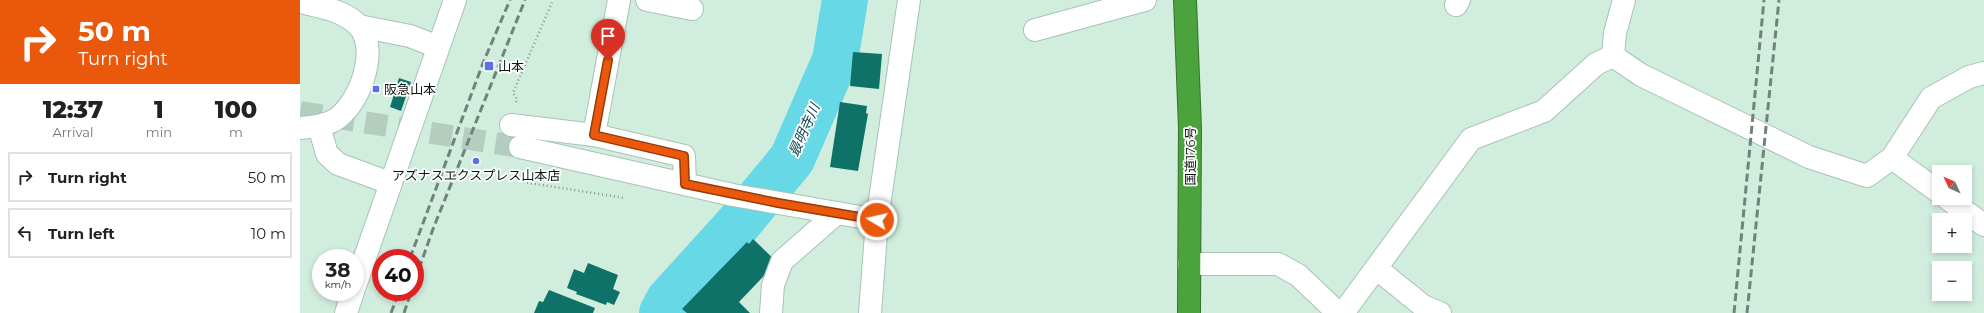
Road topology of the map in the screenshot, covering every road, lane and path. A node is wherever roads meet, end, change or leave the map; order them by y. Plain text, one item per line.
1 (455, 0) edge
2 (553, 0) edge
3 (619, 0) edge
4 (647, 0) edge
5 (908, 0) edge
6 (1145, 0) edge
7 (1184, 0) edge
8 (1624, 0) edge
9 (300, 2) edge
10 (692, 9) dead end
11 (359, 26) junction
12 (1035, 30) dead end
13 (438, 47) junction
14 (1613, 56) junction
15 (1984, 73) edge
16 (511, 125) joint
17 (309, 127) edge
18 (594, 135) junction
19 (520, 147) tunnel mouth
20 (1892, 158) junction
21 (390, 183) junction
22 (685, 184) junction
23 (1932, 187) edge
24 (1956, 205) edge
25 (837, 213) junction
26 (877, 220) junction
27 (1984, 226) edge
28 (364, 260) edge
29 (1189, 264) junction
30 (1376, 268) junction
31 (350, 301) edge
32 (346, 313) edge
33 (771, 313) edge
34 (870, 313) edge
35 (1189, 313) edge
36 (1338, 313) edge
37 (1343, 313) edge
38 (1440, 313) edge

1 - 13 street
2 - 16 path
3 - 18 street
4 - 10 street
5 - 26 street
6 - 12 street
7 - 29 highway, 国道176号
8 - 14 street
9 - 11 street
11 - 13 street
11 - 17 street
13 - 21 street
14 - 20 street
14 - 30 street
15 - 20 street
16 - 18 street
17 - 21 street
18 - 22 street
19 - 22 street
20 - 23 street
21 - 28 street
22 - 25 street
24 - 27 street
25 - 26 street
25 - 33 street
26 - 34 street
29 - 35 highway, 国道176号
29 - 36 street
30 - 37 street
30 - 38 street
31 - 32 street

